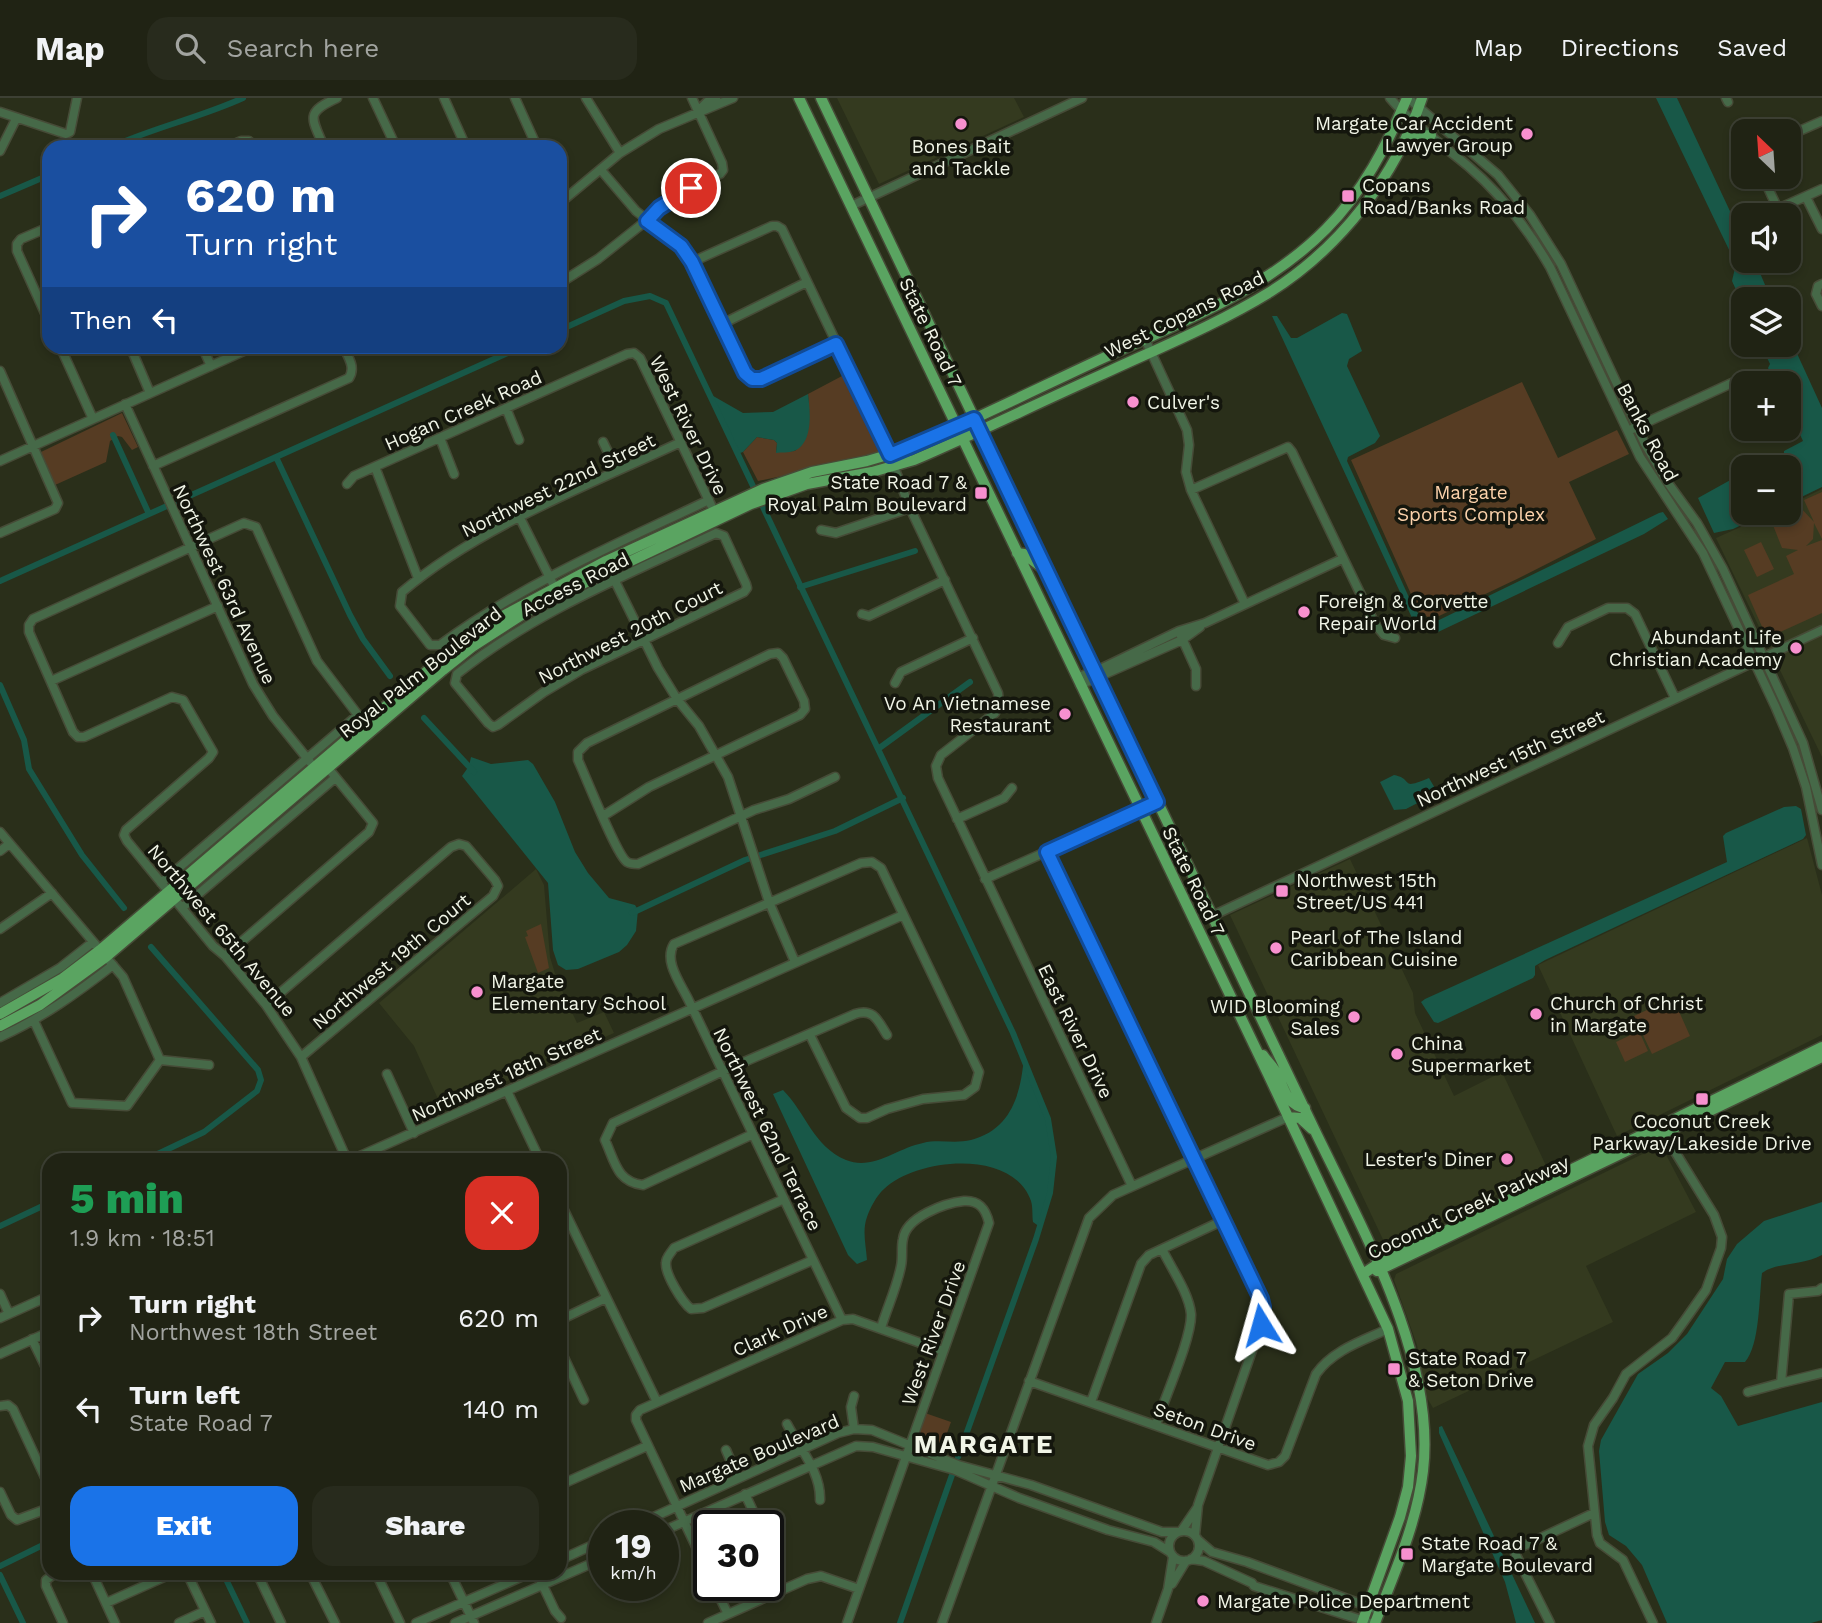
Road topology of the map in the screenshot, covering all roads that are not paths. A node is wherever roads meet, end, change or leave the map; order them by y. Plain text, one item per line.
1 (77, 98) edge
2 (337, 98) edge
3 (373, 98) edge
4 (444, 98) edge
5 (515, 98) edge
6 (586, 98) edge
7 (692, 98) edge
8 (716, 98) edge
9 (733, 98) edge
10 (799, 98) edge
11 (821, 98) edge
12 (1082, 98) edge
13 (1390, 98) edge
14 (1408, 98) edge
15 (1420, 102) edge
16 (1402, 110) junction
17 (698, 111) junction
18 (0, 113) edge
19 (16, 119) junction
20 (1413, 119) junction
21 (1822, 121) edge
22 (1801, 130) edge
23 (1431, 135) junction
24 (321, 140) edge
25 (393, 140) edge
26 (463, 140) edge
27 (534, 140) edge
28 (1400, 148) junction
29 (0, 151) edge
30 (620, 153) junction
31 (601, 170) junction
32 (1822, 189) edge
33 (567, 196) edge
34 (868, 197) junction
35 (1806, 197) junction
36 (1796, 203) edge
37 (850, 206) junction
38 (647, 221) junction
39 (1822, 229) edge
40 (42, 230) edge
41 (692, 262) junction
42 (567, 279) edge
43 (807, 282) junction
44 (1822, 284) edge
45 (42, 306) edge
46 (1822, 306) edge
47 (722, 324) junction
48 (1144, 339) junction
49 (836, 344) junction
50 (1150, 352) junction
51 (634, 353) joint
52 (64, 354) edge
53 (133, 354) edge
54 (206, 354) edge
55 (237, 354) edge
56 (347, 354) edge
57 (211, 366) junction
58 (0, 371) edge
59 (1731, 383) edge
60 (3, 385) edge
61 (150, 393) junction
62 (125, 404) junction
63 (506, 408) junction
64 (93, 419) junction
65 (974, 419) junction
66 (957, 427) junction
67 (1637, 427) junction
68 (979, 430) junction
69 (1628, 431) junction
70 (440, 438) junction
71 (962, 438) junction
72 (519, 440) dead end
73 (603, 442) dead end
74 (681, 442) junction
75 (34, 446) junction
76 (890, 455) junction
77 (0, 461) edge
78 (153, 466) junction
79 (375, 467) junction
80 (894, 467) junction
81 (617, 471) junction
82 (454, 474) dead end
83 (347, 484) dead end
84 (1191, 490) junction
85 (765, 493) junction
86 (709, 500) junction
87 (749, 500) junction
88 (910, 508) junction
89 (714, 511) junction
90 (520, 518) junction
91 (821, 530) dead end
92 (0, 533) edge
93 (724, 536) joint
94 (190, 548) junction
95 (1017, 553) junction
96 (1342, 559) junction
97 (608, 566) junction
98 (1047, 572) junction
99 (549, 577) junction
100 (418, 578) junction
101 (615, 580) junction
102 (944, 580) junction
103 (556, 591) junction
104 (1245, 604) junction
105 (218, 606) junction
106 (862, 614) dead end
107 (1822, 630) edge
108 (1181, 636) junction
109 (973, 638) junction
110 (1395, 638) dead end
111 (644, 640) junction
112 (1558, 643) dead end
113 (434, 646) joint
114 (1764, 657) junction
115 (1754, 662) junction
116 (1095, 675) junction
117 (51, 681) junction
118 (1079, 681) junction
119 (455, 683) joint
120 (895, 683) dead end
121 (1196, 686) dead end
122 (1675, 698) junction
123 (677, 699) junction
124 (330, 753) junction
125 (716, 755) junction
126 (310, 763) junction
127 (328, 768) junction
128 (335, 778) junction
129 (835, 778) dead end
130 (308, 785) junction
131 (1012, 788) dead end
132 (1157, 802) junction
133 (1140, 810) junction
134 (1822, 810) edge
135 (603, 816) junction
136 (742, 816) junction
137 (957, 819) junction
138 (0, 832) edge
139 (9, 844) junction
140 (0, 851) edge
141 (1047, 852) junction
142 (1822, 865) edge
143 (985, 879) junction
144 (161, 883) junction
145 (52, 894) junction
146 (175, 900) junction
147 (1184, 901) junction
148 (769, 902) junction
149 (903, 915) junction
150 (1212, 916) junction
151 (0, 929) edge
152 (1202, 938) junction
153 (1228, 949) junction
154 (103, 954) junction
155 (225, 956) junction
156 (795, 962) junction
157 (0, 1003) edge
158 (266, 1005) junction
159 (692, 1009) junction
160 (0, 1014) edge
161 (34, 1021) junction
162 (0, 1026) edge
163 (810, 1035) junction
164 (887, 1035) dead end
165 (0, 1037) edge
166 (1253, 1045) junction
167 (1822, 1047) edge
168 (301, 1057) junction
169 (1822, 1057) edge
170 (160, 1060) junction
171 (209, 1065) dead end
172 (723, 1071) junction
173 (387, 1074) dead end
174 (507, 1091) junction
175 (1305, 1108) junction
176 (1288, 1116) junction
177 (1661, 1130) junction
178 (414, 1133) junction
179 (753, 1134) junction
180 (1317, 1135) junction
181 (346, 1153) edge
182 (366, 1153) edge
183 (537, 1153) edge
184 (1194, 1158) junction
185 (1541, 1183) junction
186 (1132, 1186) junction
187 (1537, 1195) junction
188 (784, 1199) junction
189 (567, 1217) edge
190 (1224, 1220) junction
191 (1162, 1249) junction
192 (813, 1259) junction
193 (1379, 1267) junction
194 (1363, 1274) junction
195 (1822, 1288) edge
196 (0, 1294) edge
197 (606, 1298) junction
198 (42, 1299) edge
199 (4, 1316) edge
200 (567, 1317) edge
201 (842, 1320) junction
202 (880, 1328) junction
203 (1388, 1329) junction
204 (42, 1335) edge
205 (32, 1339) junction
206 (943, 1351) junction
207 (0, 1354) edge
208 (42, 1360) edge
209 (567, 1364) edge
210 (1822, 1373) edge
211 (1028, 1381) junction
212 (1781, 1382) junction
213 (1748, 1392) dead end
214 (854, 1396) dead end
215 (584, 1400) dead end
216 (657, 1402) junction
217 (1091, 1402) junction
218 (4, 1406) edge
219 (787, 1424) dead end
220 (1156, 1425) junction
221 (854, 1429) junction
222 (911, 1444) junction
223 (647, 1446) junction
224 (1217, 1449) junction
225 (726, 1450) dead end
226 (800, 1450) junction
227 (906, 1456) junction
228 (811, 1464) junction
229 (42, 1471) edge
230 (995, 1475) junction
231 (1409, 1475) junction
232 (738, 1478) junction
233 (567, 1482) edge
234 (991, 1486) junction
235 (0, 1492) edge
236 (745, 1494) junction
237 (820, 1500) dead end
238 (1418, 1500) junction
239 (676, 1506) junction
240 (1198, 1506) junction
241 (42, 1510) edge
242 (668, 1510) edge
243 (752, 1510) edge
244 (1594, 1513) junction
245 (683, 1522) junction
246 (679, 1524) edge
247 (1179, 1531) junction
248 (1197, 1537) junction
249 (693, 1542) edge
250 (588, 1548) edge
251 (1171, 1555) junction
252 (567, 1557) edge
253 (1189, 1560) junction
254 (588, 1566) edge
255 (567, 1575) edge
256 (46, 1580) edge
257 (95, 1580) edge
258 (157, 1580) edge
259 (190, 1580) edge
260 (260, 1580) edge
261 (314, 1580) edge
262 (379, 1580) edge
263 (453, 1580) edge
264 (511, 1580) edge
265 (540, 1580) edge
266 (557, 1580) edge
267 (543, 1586) junction
268 (1322, 1588) junction
269 (859, 1589) junction
270 (1168, 1589) junction
271 (722, 1601) edge
272 (464, 1602) junction
273 (1310, 1602) junction
274 (106, 1603) junction
275 (1368, 1606) junction
276 (205, 1611) junction
277 (1380, 1611) junction
278 (728, 1614) junction
279 (561, 1618) dead end
280 (472, 1620) edge
281 (1368, 1622) edge
282 (63, 1623) edge
283 (116, 1623) edge
284 (178, 1623) edge
285 (211, 1623) edge
286 (281, 1623) edge
287 (335, 1623) edge
288 (400, 1623) edge
289 (416, 1623) edge
290 (455, 1623) edge
291 (708, 1623) edge
292 (847, 1623) edge
293 (942, 1623) edge
294 (1156, 1623) edge
295 (1550, 1623) edge
296 (1653, 1623) edge

1 - 19 street
2 - 24 street
3 - 25 street
4 - 26 street
5 - 27 street
6 - 30 street
7 - 17 street
8 - 17 street
9 - 17 street
10 - 37 main road, State Road 7
11 - 34 main road, State Road 7
12 - 34 street
13 - 16 street, Banks Road
14 - 15 street, Banks Road
14 - 16 main road, West Copans Road
15 - 20 main road, West Copans Road
15 - 67 street, Banks Road
16 - 20 street, Banks Road
16 - 48 main road, West Copans Road
17 - 30 street
17 - 38 street
18 - 19 street
19 - 29 street
20 - 23 street, Banks Road
20 - 28 main road, West Copans Road
21 - 22 street
23 - 28 main road
23 - 69 street, Banks Road
28 - 50 main road, West Copans Road
30 - 31 street
31 - 33 street
31 - 38 street
32 - 35 street
34 - 37 street
34 - 65 main road, State Road 7
35 - 36 street
35 - 39 street
37 - 66 main road, State Road 7
38 - 41 street
38 - 42 street
40 - 45 street
41 - 43 street
41 - 47 street
43 - 47 street
43 - 49 street
44 - 46 street
47 - 49 street
48 - 50 street
48 - 65 main road, West Copans Road
49 - 76 street
50 - 68 main road, West Copans Road
50 - 84 street
51 - 63 street, Hogan Creek Road
51 - 74 street, West River Drive
52 - 64 street
53 - 61 street
54 - 57 street
55 - 57 street
56 - 78 street
57 - 61 street
58 - 60 street
59 - 67 street
60 - 75 street
61 - 62 street
62 - 64 street
62 - 78 street, Northwest 63rd Avenue
63 - 70 street, Hogan Creek Road
63 - 72 street
64 - 75 street
65 - 66 main road, West Copans Road
65 - 68 main road, State Road 7
66 - 71 main road, State Road 7
66 - 76 main road, Royal Palm Boulevard
67 - 69 street
67 - 114 street, Banks Road
68 - 71 main road, West Copans Road
68 - 98 main road, State Road 7
69 - 115 street, Banks Road
70 - 79 street, Hogan Creek Road
70 - 82 street
71 - 80 main road, Royal Palm Boulevard
71 - 95 main road, State Road 7
73 - 81 street
74 - 81 street, Northwest 22nd Street
74 - 86 street, West River Drive
75 - 77 street
75 - 92 street
76 - 85 main road, Royal Palm Boulevard
78 - 94 street, Northwest 63rd Avenue
79 - 83 street, Hogan Creek Road
79 - 100 street
80 - 85 main road, Royal Palm Boulevard
80 - 88 street, East River Drive
81 - 90 street, Northwest 22nd Street
84 - 96 street
84 - 104 street
85 - 87 main road, Royal Palm Boulevard
86 - 89 street, West River Drive
86 - 99 street, Access Road
87 - 89 main road, Royal Palm Boulevard
87 - 97 main road, Royal Palm Boulevard
88 - 91 street
88 - 102 street, East River Drive
89 - 97 main road, Royal Palm Boulevard
90 - 99 street
90 - 100 street, Northwest 22nd Street
93 - 101 street, Access Road
93 - 111 street, Northwest 20th Court
94 - 105 street, Northwest 63rd Avenue
94 - 117 street
94 - 126 street
95 - 98 main road
95 - 118 main road, State Road 7
96 - 104 street
96 - 110 street
97 - 101 street
97 - 103 main road, Royal Palm Boulevard
98 - 116 main road, State Road 7
99 - 103 street
99 - 113 street, Access Road
100 - 113 street, Northwest 22nd Street
101 - 111 street
101 - 119 street, Access Road
102 - 106 street
102 - 109 street, East River Drive
103 - 124 main road, Royal Palm Boulevard
103 - 127 main road, Royal Palm Boulevard
104 - 108 street
105 - 117 street
105 - 126 street, Northwest 63rd Avenue
107 - 114 street, Northwest 15th Street
108 - 116 street
108 - 121 street
109 - 120 street
109 - 137 street, East River Drive
111 - 119 street, Northwest 20th Court
111 - 123 street
112 - 122 street
114 - 115 street, Northwest 15th Street
114 - 134 street, Banks Road
115 - 122 street, Northwest 15th Street
115 - 142 street, Banks Road
116 - 118 street
116 - 132 main road, State Road 7
117 - 144 street, Northwest 65th Avenue
118 - 133 main road, State Road 7
122 - 150 street, Northwest 15th Street
123 - 125 street
123 - 125 street
123 - 135 street
124 - 126 main road, Royal Palm Boulevard
124 - 127 main road
125 - 135 street
125 - 136 street
126 - 130 main road
126 - 144 street
126 - 146 main road, Royal Palm Boulevard
127 - 128 street
127 - 130 main road, Royal Palm Boulevard
128 - 146 street
128 - 155 street
129 - 136 street
130 - 146 main road, Royal Palm Boulevard
131 - 137 street
132 - 133 street
132 - 150 main road, State Road 7
133 - 141 street
133 - 147 main road, State Road 7
135 - 136 street
136 - 148 street
137 - 143 street, East River Drive
138 - 139 street
139 - 140 street
139 - 145 street
141 - 143 street
141 - 184 street
143 - 186 street, East River Drive
144 - 146 street, Northwest 65th Avenue
145 - 151 street
145 - 154 street
146 - 154 main road, Royal Palm Boulevard
146 - 155 street, Northwest 65th Avenue
147 - 150 main road
147 - 152 main road, State Road 7
148 - 149 street
148 - 156 street
148 - 159 street, Northwest 62nd Terrace
149 - 156 street, Northwest 18th Street
149 - 163 street
150 - 153 main road, State Road 7
152 - 153 main road
152 - 166 main road, State Road 7
153 - 175 main road, State Road 7
154 - 157 street
154 - 160 main road, Royal Palm Boulevard
154 - 161 street
154 - 162 main road, Royal Palm Boulevard
154 - 170 street
155 - 158 street, Northwest 65th Avenue
156 - 159 street, Northwest 18th Street
158 - 168 street, Northwest 65th Avenue
158 - 168 street, Northwest 19th Court
159 - 172 street, Northwest 62nd Terrace
159 - 174 street, Northwest 18th Street
161 - 165 street
161 - 170 street
163 - 164 street
163 - 172 street
166 - 175 main road
166 - 176 main road, State Road 7
167 - 177 main road, Coconut Creek Parkway
168 - 181 street, Northwest 65th Avenue
169 - 177 main road, Coconut Creek Parkway
170 - 171 street
172 - 179 street, Northwest 62nd Terrace
172 - 179 street
173 - 178 street
174 - 178 street, Northwest 18th Street
174 - 183 street
175 - 180 main road, State Road 7
176 - 180 main road
176 - 184 street
176 - 194 main road, State Road 7
177 - 185 main road, Coconut Creek Parkway
177 - 187 main road, Coconut Creek Parkway
177 - 244 street
178 - 182 street, Northwest 18th Street
179 - 188 street, Northwest 62nd Terrace
180 - 193 main road, State Road 7
184 - 186 street
184 - 190 street
185 - 187 main road
185 - 193 main road, Coconut Creek Parkway
186 - 211 street
187 - 193 main road, Coconut Creek Parkway
188 - 192 street, Northwest 62nd Terrace
188 - 192 street
189 - 197 street
190 - 191 street
190 - 224 street
191 - 217 street
191 - 220 street
192 - 201 street, Northwest 62nd Terrace
193 - 194 main road, Coconut Creek Parkway
193 - 238 main road, State Road 7
194 - 203 main road, State Road 7
195 - 212 street
196 - 199 street
197 - 200 street
197 - 216 street
198 - 199 street
201 - 202 street, Clark Drive
201 - 216 street, Clark Drive
202 - 206 street, Clark Drive
202 - 206 street, West River Drive
203 - 224 street, Seton Drive
203 - 231 main road, State Road 7
204 - 205 street
205 - 207 street
205 - 208 street
206 - 222 street, West River Drive
209 - 215 street
210 - 212 street
211 - 217 street, Seton Drive
211 - 230 street
212 - 213 street
214 - 221 street
216 - 223 street, Clark Drive
217 - 220 street, Seton Drive
218 - 229 street
219 - 226 street
220 - 224 street, Seton Drive
221 - 222 street, Margate Boulevard
221 - 226 street, Margate Boulevard
222 - 227 street, West River Drive
222 - 230 street, Margate Boulevard
223 - 233 street
223 - 239 street
224 - 240 street
225 - 232 street
226 - 228 street
226 - 232 street, Margate Boulevard
227 - 228 street, Margate Boulevard
227 - 234 street, Margate Boulevard
227 - 269 street, West River Drive
228 - 236 street, Margate Boulevard
228 - 237 street
230 - 234 street
230 - 247 street, Margate Boulevard
231 - 238 main road
231 - 275 main road, State Road 7
232 - 239 street, Margate Boulevard
234 - 251 street, Margate Boulevard
234 - 293 street
235 - 241 street
236 - 243 street
236 - 245 street, Margate Boulevard
238 - 277 main road, State Road 7
239 - 242 street, Margate Boulevard
239 - 245 street
240 - 247 street
240 - 248 street
244 - 295 street
244 - 296 street
245 - 246 street, Margate Boulevard
245 - 249 street
247 - 248 street
247 - 251 street
248 - 253 street
248 - 268 street
250 - 252 street
251 - 253 street
251 - 270 street
253 - 270 street
253 - 273 street
254 - 255 street
256 - 282 street
257 - 274 street
258 - 274 street
259 - 276 street
260 - 286 street
261 - 287 street
262 - 288 street
263 - 272 street
264 - 272 street
265 - 267 street
266 - 267 street
267 - 279 street
267 - 280 street
268 - 273 street
268 - 275 street
269 - 278 street
269 - 292 street, West River Drive
270 - 294 street
271 - 278 street
272 - 280 street
272 - 289 street
273 - 281 street
274 - 283 street
275 - 277 street
275 - 281 main road, State Road 7
276 - 284 street
276 - 285 street
277 - 281 main road, State Road 7
278 - 291 street
280 - 290 street

